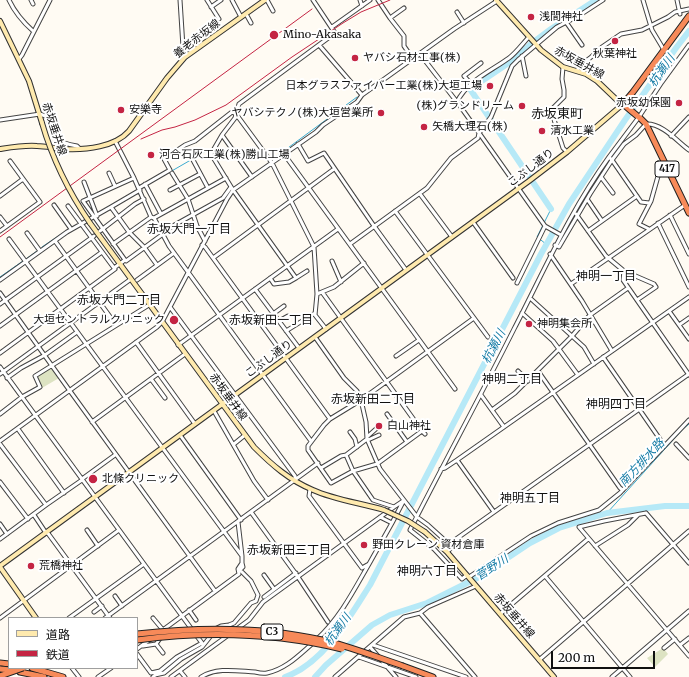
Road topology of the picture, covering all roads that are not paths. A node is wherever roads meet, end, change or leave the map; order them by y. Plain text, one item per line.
1 (9, 0) edge
2 (50, 0) edge
3 (180, 0) edge
4 (207, 0) edge
5 (221, 0) edge
6 (232, 0) edge
7 (266, 0) edge
8 (313, 0) edge
9 (360, 0) edge
10 (370, 0) edge
11 (378, 0) edge
12 (504, 0) edge
13 (603, 0) edge
14 (643, 0) edge
15 (677, 0) edge
16 (497, 2) edge
17 (362, 6) junction
18 (211, 7) junction
19 (404, 8) dead end
20 (689, 9) edge
21 (273, 11) dead end
22 (457, 12) dead end
23 (679, 13) junction
24 (246, 14) junction
25 (689, 16) edge
26 (241, 17) junction
27 (390, 18) junction
28 (219, 19) dead end
29 (0, 21) edge
30 (566, 22) junction
31 (251, 23) dead end
32 (464, 23) junction
33 (650, 25) junction
34 (332, 27) junction
35 (2, 30) edge
36 (33, 31) junction
37 (533, 41) junction
38 (319, 45) junction
39 (582, 45) dead end
40 (689, 45) edge
41 (664, 50) junction
42 (420, 54) junction
43 (522, 56) junction
44 (185, 57) junction
45 (19, 59) junction
46 (413, 59) junction
47 (481, 63) dead end
48 (563, 67) junction
49 (577, 71) junction
50 (526, 76) dead end
51 (471, 84) junction
52 (362, 95) junction
53 (457, 102) junction
54 (623, 104) junction
55 (40, 114) junction
56 (236, 114) junction
57 (639, 117) junction
58 (689, 117) edge
59 (0, 120) edge
60 (646, 124) junction
61 (479, 133) junction
62 (222, 135) junction
63 (671, 136) junction
64 (115, 141) junction
65 (298, 144) junction
66 (0, 149) edge
67 (80, 149) junction
68 (689, 150) edge
69 (567, 152) junction
70 (284, 154) junction
71 (608, 157) junction
72 (193, 160) dead end
73 (612, 160) junction
74 (10, 161) dead end
75 (664, 161) junction
76 (272, 163) junction
77 (334, 169) junction
78 (172, 172) dead end
79 (110, 173) dead end
80 (200, 174) junction
81 (252, 176) junction
82 (601, 177) junction
83 (134, 178) junction
84 (226, 178) junction
85 (23, 179) junction
86 (84, 182) dead end
87 (146, 185) junction
88 (180, 185) junction
89 (116, 186) junction
90 (208, 188) junction
91 (308, 188) junction
92 (140, 189) junction
93 (232, 189) junction
94 (519, 189) junction
95 (170, 190) dead end
96 (613, 193) dead end
97 (420, 194) junction
98 (0, 196) edge
99 (637, 196) junction
100 (90, 198) junction
101 (144, 199) junction
102 (587, 199) junction
103 (188, 200) junction
104 (292, 200) junction
105 (649, 203) junction
106 (685, 205) junction
107 (54, 206) dead end
108 (68, 206) dead end
109 (111, 207) junction
110 (395, 211) junction
111 (574, 212) junction
112 (689, 213) edge
113 (161, 214) junction
114 (193, 214) junction
115 (95, 215) junction
116 (670, 215) junction
117 (577, 216) junction
118 (0, 217) edge
119 (119, 217) junction
120 (153, 218) junction
121 (602, 221) junction
122 (473, 222) junction
123 (81, 223) junction
124 (658, 223) junction
125 (258, 225) junction
126 (545, 225) junction
127 (6, 226) junction
128 (374, 226) junction
129 (71, 229) junction
130 (338, 229) junction
131 (649, 229) junction
132 (101, 230) junction
133 (0, 231) edge
134 (588, 231) junction
135 (27, 232) dead end
136 (129, 232) junction
137 (163, 233) junction
138 (560, 235) junction
139 (93, 237) junction
140 (452, 237) junction
141 (9, 239) dead end
142 (55, 241) junction
143 (205, 241) junction
144 (113, 244) junction
145 (350, 244) junction
146 (202, 245) junction
147 (555, 245) junction
148 (144, 247) junction
149 (314, 247) junction
150 (40, 251) junction
151 (102, 252) junction
152 (174, 253) junction
153 (550, 254) junction
154 (689, 254) edge
155 (428, 255) junction
156 (66, 256) junction
157 (213, 258) junction
158 (608, 258) junction
159 (125, 260) junction
160 (25, 261) junction
161 (332, 261) dead end
162 (120, 264) junction
163 (364, 264) junction
164 (157, 265) junction
165 (287, 266) junction
166 (114, 268) junction
167 (406, 270) junction
168 (76, 271) junction
169 (307, 271) dead end
170 (624, 271) junction
171 (188, 272) junction
172 (37, 278) junction
173 (270, 278) junction
174 (296, 278) junction
175 (513, 278) dead end
176 (131, 279) junction
177 (0, 280) edge
178 (137, 280) dead end
179 (341, 282) junction
180 (517, 283) dead end
181 (571, 284) junction
182 (689, 287) edge
183 (89, 288) junction
184 (382, 288) junction
185 (628, 288) junction
186 (255, 289) junction
187 (47, 292) junction
188 (322, 292) junction
189 (0, 293) edge
190 (317, 294) junction
191 (689, 297) edge
192 (242, 298) junction
193 (530, 298) junction
194 (5, 300) junction
195 (637, 300) junction
196 (99, 302) junction
197 (0, 304) edge
198 (149, 305) junction
199 (284, 306) dead end
200 (170, 307) junction
201 (60, 309) junction
202 (669, 311) junction
203 (315, 313) junction
204 (522, 313) junction
205 (273, 314) junction
206 (16, 315) junction
207 (220, 315) junction
208 (590, 315) junction
209 (288, 316) dead end
210 (341, 318) junction
211 (474, 318) junction
212 (689, 318) edge
213 (279, 321) junction
214 (162, 322) junction
215 (70, 323) junction
216 (652, 323) junction
217 (116, 325) junction
218 (679, 325) junction
219 (0, 326) edge
220 (326, 329) junction
221 (286, 331) junction
222 (29, 332) junction
223 (77, 332) junction
224 (192, 335) junction
225 (572, 336) junction
226 (315, 337) junction
227 (488, 337) dead end
228 (689, 339) edge
229 (419, 340) junction
230 (136, 342) junction
231 (86, 344) junction
232 (178, 344) junction
233 (39, 346) junction
234 (299, 348) junction
235 (560, 349) junction
236 (427, 351) junction
237 (612, 351) junction
238 (0, 353) edge
239 (185, 354) junction
240 (45, 355) junction
241 (396, 356) dead end
242 (603, 357) junction
243 (286, 358) junction
244 (594, 364) junction
245 (52, 365) junction
246 (0, 367) edge
247 (103, 367) junction
248 (538, 370) junction
249 (518, 371) dead end
250 (2, 373) edge
251 (158, 373) junction
252 (263, 375) junction
253 (578, 375) junction
254 (689, 375) edge
255 (7, 378) junction
256 (151, 379) junction
257 (387, 381) junction
258 (528, 381) junction
259 (455, 389) dead end
260 (70, 391) junction
261 (554, 392) junction
262 (236, 395) junction
263 (481, 395) junction
264 (22, 397) junction
265 (125, 397) junction
266 (165, 398) dead end
267 (361, 400) junction
268 (222, 405) junction
269 (0, 407) edge
270 (492, 410) junction
271 (640, 410) junction
272 (214, 411) junction
273 (2, 412) edge
274 (387, 414) dead end
275 (35, 416) junction
276 (330, 419) junction
277 (689, 420) edge
278 (92, 422) junction
279 (195, 424) junction
280 (504, 427) junction
281 (377, 428) dead end
282 (18, 429) junction
283 (422, 431) junction
284 (350, 432) dead end
285 (425, 434) dead end
286 (245, 435) junction
287 (379, 435) dead end
288 (180, 436) junction
289 (368, 439) junction
290 (312, 441) junction
291 (407, 442) junction
292 (0, 443) edge
293 (234, 444) junction
294 (590, 444) junction
295 (676, 444) dead end
296 (664, 445) junction
297 (357, 447) junction
298 (162, 448) junction
299 (115, 455) junction
300 (346, 455) junction
301 (689, 458) edge
302 (457, 460) junction
303 (318, 464) junction
304 (377, 464) junction
305 (321, 468) junction
306 (441, 469) junction
307 (353, 471) junction
308 (128, 473) junction
309 (82, 480) junction
310 (294, 481) junction
311 (0, 482) edge
312 (310, 489) junction
313 (623, 490) junction
314 (64, 493) junction
315 (95, 497) junction
316 (268, 500) junction
317 (404, 502) junction
318 (46, 505) junction
319 (394, 507) junction
320 (251, 512) junction
321 (494, 512) junction
322 (34, 514) junction
323 (638, 515) junction
324 (416, 516) junction
325 (380, 517) junction
326 (28, 519) junction
327 (239, 521) junction
328 (392, 522) junction
329 (0, 524) edge
330 (87, 530) dead end
331 (119, 530) junction
332 (47, 532) junction
333 (224, 532) junction
334 (689, 532) edge
335 (7, 534) junction
336 (0, 539) edge
337 (588, 539) junction
338 (344, 543) junction
339 (449, 544) junction
340 (673, 545) junction
341 (98, 546) junction
342 (595, 546) junction
343 (447, 552) junction
344 (242, 556) junction
345 (190, 557) junction
346 (242, 563) junction
347 (689, 563) edge
348 (144, 564) junction
349 (369, 564) junction
350 (72, 565) junction
351 (0, 567) edge
352 (296, 573) junction
353 (264, 575) dead end
354 (468, 576) junction
355 (544, 576) junction
356 (298, 577) junction
357 (157, 581) junction
358 (628, 584) junction
359 (475, 585) junction
360 (274, 589) junction
361 (215, 591) junction
362 (115, 596) dead end
363 (264, 597) dead end
364 (96, 598) junction
365 (24, 600) junction
366 (102, 606) junction
367 (122, 606) junction
368 (189, 610) junction
369 (689, 611) edge
370 (94, 612) dead end
371 (420, 613) junction
372 (500, 614) junction
373 (182, 616) junction
374 (35, 617) edge
375 (70, 617) edge
376 (108, 617) edge
377 (0, 618) edge
378 (153, 618) dead end
379 (196, 620) dead end
380 (328, 622) dead end
381 (583, 622) junction
382 (167, 626) junction
383 (163, 630) junction
384 (667, 630) junction
385 (138, 634) edge
386 (689, 638) edge
387 (675, 639) junction
388 (138, 640) edge
389 (156, 644) junction
390 (680, 645) junction
391 (141, 646) junction
392 (372, 646) junction
393 (138, 648) edge
394 (664, 648) dead end
395 (163, 653) dead end
396 (138, 655) edge
397 (359, 656) junction
398 (689, 656) edge
399 (539, 660) junction
400 (387, 666) junction
401 (403, 666) junction
402 (622, 668) junction
403 (0, 669) edge
404 (32, 669) edge
405 (73, 669) edge
406 (110, 669) edge
407 (22, 670) edge
408 (160, 671) junction
409 (180, 671) junction
410 (0, 676) edge
411 (154, 676) edge
412 (6, 677) edge
413 (25, 677) edge
414 (44, 677) edge
415 (63, 677) edge
416 (79, 677) edge
417 (98, 677) edge
418 (171, 677) edge
419 (185, 677) edge
420 (201, 677) edge
421 (335, 677) edge
422 (396, 677) edge
423 (416, 677) edge
424 (433, 677) edge
425 (466, 677) edge
426 (475, 677) edge
427 (554, 677) edge
428 (612, 677) edge
429 (630, 677) edge

1 - 36 street
2 - 36 street
3 - 44 street
4 - 18 street
5 - 18 street
6 - 26 street
7 - 21 street
7 - 24 main road, 養老赤坂線
8 - 34 street
9 - 17 street
10 - 17 street
11 - 27 street
12 - 16 street
13 - 30 street
14 - 33 street
15 - 23 street
16 - 32 street
16 - 37 main road, 赤坂垂井線
17 - 34 street
18 - 28 street
19 - 27 street
20 - 23 street
22 - 32 street
23 - 33 street
24 - 26 main road, 養老赤坂線
24 - 31 street
25 - 41 highway
26 - 44 main road, 養老赤坂線
27 - 46 street
29 - 35 main road, 赤坂垂井線
30 - 37 street
30 - 39 street
32 - 42 street
33 - 41 street
33 - 49 street
34 - 38 street
35 - 45 main road, 赤坂垂井線
36 - 45 street
37 - 43 street
37 - 48 main road, 赤坂垂井線
37 - 51 street
38 - 52 street
38 - 56 street
40 - 57 street
41 - 54 highway
42 - 46 street
42 - 53 street
43 - 50 street
43 - 61 street
44 - 64 main road, 養老赤坂線
45 - 55 main road, 赤坂垂井線
46 - 52 street
47 - 51 street
48 - 49 main road, 赤坂垂井線
48 - 69 street
49 - 54 main road, 赤坂垂井線
51 - 53 street
52 - 65 street
53 - 61 street
54 - 57 highway, 417
54 - 69 main road, こぶし通り
55 - 59 street
55 - 67 street
55 - 162 main road, 赤坂垂井線, bridge
56 - 62 street
56 - 76 street
56 - 87 street
57 - 60 highway, 417
57 - 71 street
58 - 63 street
60 - 63 street
60 - 73 street
60 - 75 highway, 417
61 - 94 street
61 - 97 street
62 - 81 street
62 - 84 street
63 - 68 street
64 - 67 main road, 養老赤坂線
64 - 83 street
65 - 70 street
65 - 77 street
66 - 67 main road, 養老赤坂線
69 - 94 main road, こぶし通り
70 - 76 street
70 - 91 street
71 - 73 street
71 - 111 street
72 - 80 street
73 - 82 street
73 - 99 street
74 - 85 street
75 - 105 street
75 - 106 highway, 417
76 - 81 street
76 - 104 street
77 - 91 street
77 - 128 street
78 - 88 street
79 - 89 street
80 - 88 street
80 - 90 street
81 - 93 street
82 - 96 street
82 - 102 street
83 - 89 street
83 - 92 street
84 - 90 street
84 - 93 street
85 - 98 street
85 - 127 street
86 - 100 street
87 - 92 street
87 - 113 street
88 - 95 street
88 - 103 street
89 - 100 street
90 - 103 street
91 - 104 street
91 - 130 street
92 - 101 street
92 - 109 street
93 - 114 street
93 - 125 street
93 - 143 street
94 - 122 main road, こぶし通り
94 - 126 street
97 - 110 street
97 - 140 street
99 - 105 street
99 - 121 street
100 - 115 street
100 - 115 street
101 - 119 street
101 - 120 street
102 - 117 street
102 - 121 street
103 - 113 street
103 - 114 street
104 - 125 street
104 - 149 street
105 - 131 street
106 - 112 highway, 417
106 - 116 street
107 - 129 street
108 - 123 street
109 - 115 street
109 - 119 street
110 - 128 street
110 - 155 street
111 - 117 street
111 - 138 street
113 - 120 street
114 - 137 street
114 - 143 street
115 - 123 street
115 - 132 street
116 - 124 street
116 - 154 street
117 - 134 street
117 - 147 street
118 - 127 street
119 - 132 street
119 - 136 street
120 - 136 street
120 - 137 street
121 - 134 street
122 - 140 main road, こぶし通り
122 - 175 street
123 - 129 street
123 - 139 street
124 - 131 street
124 - 182 street
125 - 157 street
125 - 165 street
126 - 138 street
126 - 180 street
127 - 133 street
128 - 145 street
128 - 167 street
129 - 142 street
130 - 145 street
130 - 149 street
131 - 158 street
132 - 144 street
134 - 158 street
135 - 150 street
136 - 144 street
136 - 148 street
137 - 148 street
137 - 152 street
138 - 147 street
139 - 151 street
139 - 156 street
140 - 155 main road, こぶし通り
141 - 160 street
142 - 150 street
142 - 156 street
143 - 146 street
144 - 159 street
145 - 163 street
146 - 157 street
146 - 171 street
147 - 153 street
148 - 159 street
148 - 164 street
149 - 165 street
149 - 190 street
150 - 160 street
151 - 166 street
151 - 168 street
152 - 164 street
152 - 171 street
153 - 181 street
153 - 193 street
155 - 167 main road, こぶし通り
155 - 211 street
156 - 168 street
156 - 172 street
157 - 192 street
158 - 170 street
158 - 181 street
159 - 162 street
160 - 172 street
160 - 177 street
161 - 179 street
162 - 166 street
162 - 176 main road, 赤坂垂井線
163 - 179 street
163 - 184 street
164 - 178 street
165 - 173 street
165 - 174 street
166 - 183 street
167 - 184 main road, こぶし通り
168 - 183 street
168 - 187 street
169 - 174 street
170 - 185 street
170 - 195 street
171 - 200 street
171 - 207 street
172 - 187 street
172 - 194 street
173 - 174 street
173 - 186 street
176 - 196 street
176 - 198 main road, 赤坂垂井線
179 - 188 street
181 - 208 street
183 - 196 street
183 - 201 street
184 - 210 main road, こぶし通り
184 - 229 street
185 - 195 street
185 - 208 street
186 - 192 street
186 - 205 street
187 - 201 street
187 - 206 street
188 - 190 street
188 - 210 street
189 - 194 street
190 - 203 street
191 - 202 street
192 - 207 street
192 - 243 street
193 - 204 street
193 - 225 street
194 - 197 street
194 - 206 street
195 - 216 street
196 - 215 street
196 - 217 street
198 - 214 main road, 赤坂垂井線
198 - 217 street
199 - 205 street
200 - 214 street
200 - 224 street
201 - 215 street
201 - 222 street
202 - 216 street
202 - 218 street
203 - 220 street
203 - 221 street
204 - 235 street
204 - 263 street
205 - 213 street
206 - 219 street
206 - 222 street
207 - 224 street
207 - 252 street
208 - 225 street
208 - 237 street
209 - 213 street
210 - 220 main road, こぶし通り
210 - 257 street
211 - 227 street
211 - 236 street
212 - 218 street
213 - 221 street
214 - 230 street
214 - 232 main road, 赤坂垂井線
215 - 223 street
215 - 233 street
216 - 237 street
216 - 254 street
217 - 231 street
218 - 228 street
220 - 226 main road, こぶし通り
221 - 234 street
222 - 233 street
222 - 238 street
223 - 231 street
223 - 240 street
224 - 232 street
224 - 262 street
225 - 235 street
225 - 244 street
226 - 234 main road, こぶし通り
226 - 267 street
229 - 236 street
229 - 241 street
230 - 247 street
230 - 251 street
231 - 245 street
231 - 247 street
232 - 239 main road, 赤坂垂井線
233 - 240 street
233 - 250 street
234 - 243 main road, こぶし通り
235 - 248 street
235 - 253 street
236 - 257 street
236 - 259 street
237 - 242 street
239 - 251 street
239 - 268 main road, 赤坂垂井線
240 - 245 street
240 - 255 street
242 - 244 street
242 - 271 street
243 - 252 main road, こぶし通り
243 - 276 street
244 - 253 street
245 - 260 street
245 - 264 street
246 - 250 street
247 - 260 street
247 - 265 street
248 - 258 street
248 - 261 street
249 - 258 street
250 - 255 street
251 - 256 street
251 - 279 street
252 - 262 main road, こぶし通り
252 - 290 street
253 - 261 street
254 - 271 street
255 - 264 street
256 - 265 street
256 - 266 street
257 - 267 street
257 - 283 street
258 - 270 street
260 - 275 street
260 - 278 street
261 - 280 street
261 - 294 street
262 - 268 main road, こぶし通り
262 - 310 street
263 - 270 street
263 - 306 street
264 - 273 street
264 - 275 street
265 - 278 street
265 - 298 street
267 - 276 street
267 - 289 street
268 - 272 main road, こぶし通り
268 - 286 main road, 赤坂垂井線
269 - 273 street
270 - 280 street
271 - 294 street
271 - 296 street
272 - 279 main road, こぶし通り
272 - 293 street
274 - 291 street
275 - 282 street
275 - 309 street
276 - 290 street
277 - 296 street
278 - 299 street
279 - 288 main road, こぶし通り
280 - 302 street
281 - 289 street
282 - 292 street
282 - 314 street
283 - 285 street
283 - 291 street
284 - 297 street
286 - 293 street
286 - 310 main road, 赤坂垂井線
287 - 289 street
288 - 298 main road, こぶし通り
288 - 327 street
289 - 297 street
289 - 304 street
290 - 303 street
291 - 304 street
292 - 318 street
293 - 316 street
294 - 313 street
294 - 321 street
295 - 301 street
296 - 313 street
297 - 300 street
298 - 308 main road, こぶし通り
298 - 333 street
299 - 308 street
299 - 309 street
300 - 305 street
300 - 307 street
302 - 306 street
302 - 321 street
303 - 305 street
303 - 310 street
304 - 307 street
304 - 317 street
305 - 307 street
306 - 324 street
307 - 319 street
308 - 315 main road, こぶし通り
308 - 345 street
309 - 314 street
309 - 315 street
310 - 312 main road, 赤坂垂井線
310 - 316 street
311 - 326 street
312 - 338 street
312 - 343 main road, 赤坂垂井線, bridge
313 - 354 street
314 - 318 street
315 - 331 street
315 - 332 main road, こぶし通り
316 - 320 street
317 - 319 street
317 - 324 street
317 - 328 street
318 - 322 street
319 - 325 street
320 - 327 street
320 - 352 street
321 - 339 street
322 - 326 street
322 - 332 street
323 - 337 street
323 - 340 street
323 - 342 street
324 - 339 street
324 - 354 street
325 - 328 street
325 - 338 street
326 - 335 street
327 - 333 street
327 - 344 street
328 - 349 street
329 - 335 street
330 - 341 street
331 - 341 street
331 - 348 street
332 - 350 street
332 - 351 main road, こぶし通り
333 - 344 street
333 - 345 street
334 - 340 street
335 - 336 street
337 - 342 street
337 - 355 street
338 - 349 street
338 - 356 street
339 - 343 street
340 - 347 street
340 - 358 street
341 - 350 street
342 - 358 street
343 - 354 main road, 赤坂垂井線
344 - 346 street
345 - 357 street
345 - 361 street
346 - 361 street
346 - 411 street
348 - 357 street
348 - 364 street
349 - 420 street
350 - 364 street
350 - 365 street
351 - 365 main road
352 - 356 street
352 - 360 street
353 - 360 street
354 - 359 main road, 赤坂垂井線
355 - 372 street
355 - 381 street
356 - 380 street
356 - 409 street
357 - 367 street
357 - 373 street
358 - 381 street
358 - 384 street
359 - 371 street
359 - 372 main road, 赤坂垂井線
360 - 363 street
361 - 368 street
362 - 367 street
364 - 366 street
364 - 375 street
365 - 374 main road
365 - 377 street
366 - 370 street
366 - 376 street
367 - 376 street
368 - 373 street
368 - 379 street
369 - 384 street
371 - 392 street
371 - 426 street
372 - 399 main road, 赤坂垂井線
373 - 382 street
373 - 408 street
378 - 383 street
381 - 399 street
381 - 402 street
382 - 383 street
382 - 389 street
383 - 391 street
384 - 387 street
384 - 402 street
385 - 401 highway, C3, bridge
386 - 390 street
387 - 390 street
387 - 394 street
388 - 401 highway, C3, bridge
389 - 391 street
389 - 395 street
390 - 398 street
391 - 393 street
392 - 397 street
392 - 400 street
392 - 425 street
396 - 408 street
397 - 400 street
397 - 421 street
399 - 427 main road, 赤坂垂井線
400 - 422 street
400 - 423 street
401 - 424 highway, C3
402 - 428 street
402 - 429 street
403 - 407 highway, bridge
403 - 412 street
404 - 407 highway
404 - 413 street
404 - 414 highway
404 - 415 highway
405 - 416 street
406 - 417 street
407 - 410 highway, bridge
408 - 411 street
409 - 418 street
409 - 419 street

